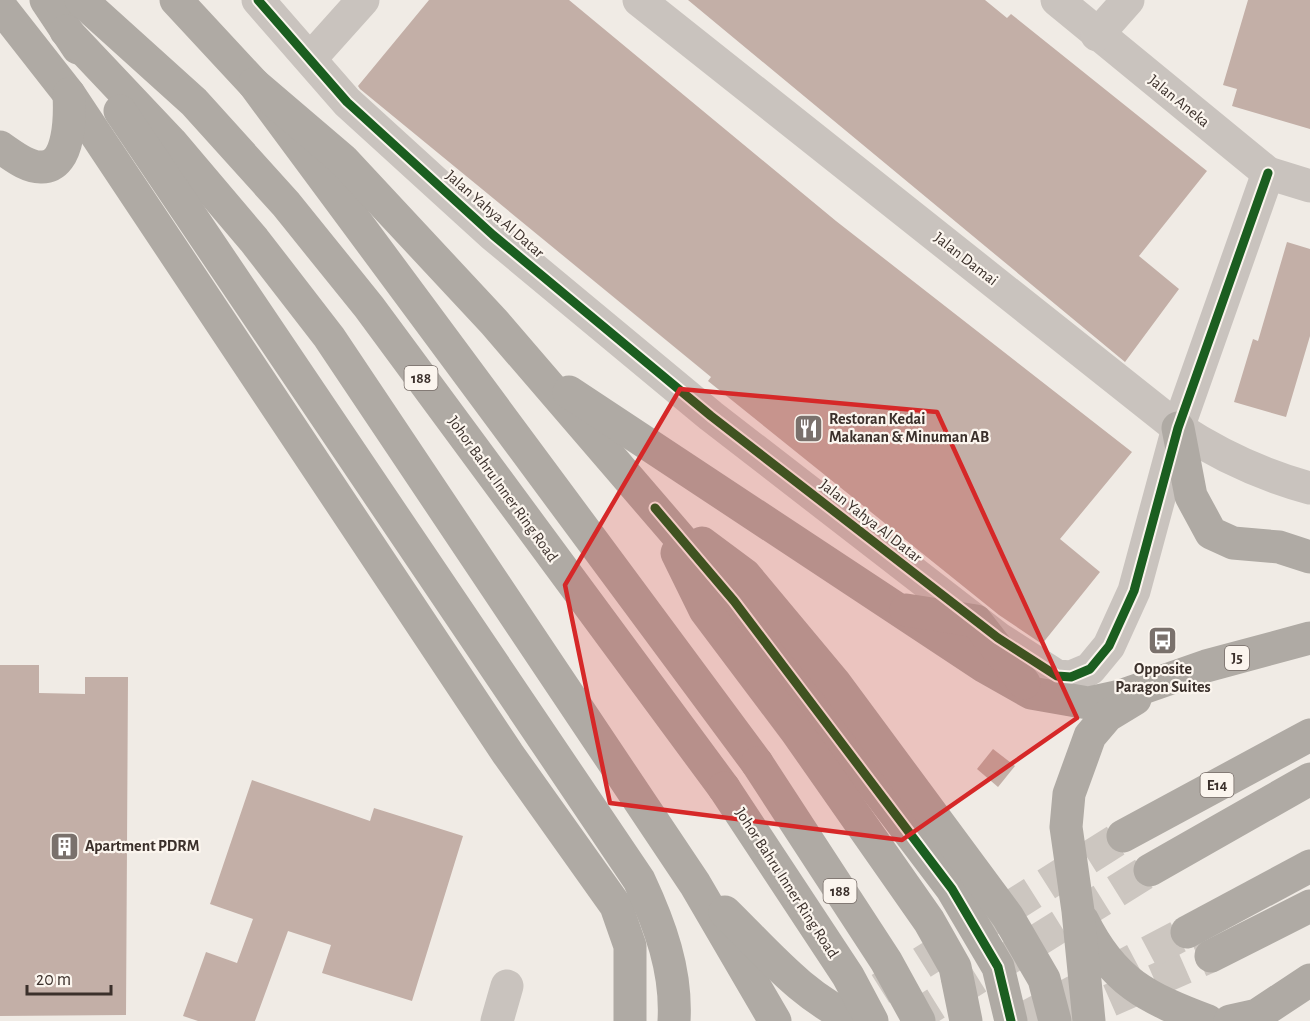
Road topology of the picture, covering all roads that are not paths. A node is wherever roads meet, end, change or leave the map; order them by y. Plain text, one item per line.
1 (46, 0) edge
2 (81, 0) edge
3 (176, 0) edge
4 (258, 0) edge
5 (363, 0) edge
6 (639, 0) edge
7 (1057, 0) edge
8 (1128, 0) edge
9 (0, 6) edge
10 (66, 31) junction
11 (1097, 34) junction
12 (311, 58) junction
13 (254, 84) junction
14 (69, 94) junction
15 (0, 147) edge
16 (1268, 173) junction
17 (1310, 186) edge
18 (535, 370) junction
19 (1178, 428) junction
20 (1310, 488) edge
21 (655, 508) junction
22 (1310, 557) edge
23 (895, 608) junction
24 (976, 621) junction
25 (1310, 638) edge
26 (1164, 680) junction
27 (1031, 693) junction
28 (1310, 735) edge
29 (1310, 779) edge
30 (1123, 836) tunnel mouth
31 (1310, 866) edge
32 (1150, 870) tunnel mouth
33 (695, 884) junction
34 (1310, 906) edge
35 (1078, 911) junction
36 (1187, 932) tunnel mouth
37 (1211, 956) tunnel mouth
38 (1307, 982) edge
39 (507, 986) dead end
40 (497, 1021) edge
41 (630, 1021) edge
42 (674, 1021) edge
43 (775, 1021) edge
44 (858, 1021) edge
45 (872, 1021) edge
46 (919, 1021) edge
47 (966, 1021) edge
48 (1011, 1021) edge
49 (1055, 1021) edge
50 (1089, 1021) edge
51 (1208, 1021) edge
52 (1230, 1021) edge
53 (1277, 1021) edge

1 - 10 highway
2 - 45 highway, Johor Bahru Inner Ring Road / 188, bridge
3 - 13 highway, 188
4 - 12 street, Jalan Yahya Al Datar
5 - 12 street
6 - 19 street, Jalan Damai
7 - 11 street, Jalan Aneka
8 - 11 street
9 - 14 highway
10 - 33 highway
10 - 42 highway
11 - 16 street, Jalan Aneka
12 - 24 street, Jalan Yahya Al Datar
13 - 18 highway
13 - 46 highway, 188, bridge
14 - 15 highway
14 - 41 highway
16 - 17 street, Jalan Aneka
16 - 19 street, Jalan Yahya Al Datar
18 - 21 highway
18 - 23 highway
19 - 20 street, Jalan Damai
19 - 22 highway
19 - 24 street, Jalan Yahya Al Datar
21 - 47 highway
21 - 48 highway
21 - 49 highway
23 - 24 highway
23 - 27 highway
24 - 27 highway
25 - 26 highway, J5
26 - 27 highway
26 - 35 highway
28 - 30 highway, E14
29 - 32 highway, E14
31 - 36 highway
33 - 43 highway
33 - 44 highway
34 - 37 highway
35 - 50 highway
35 - 51 highway
38 - 52 highway
38 - 53 highway
39 - 40 street

